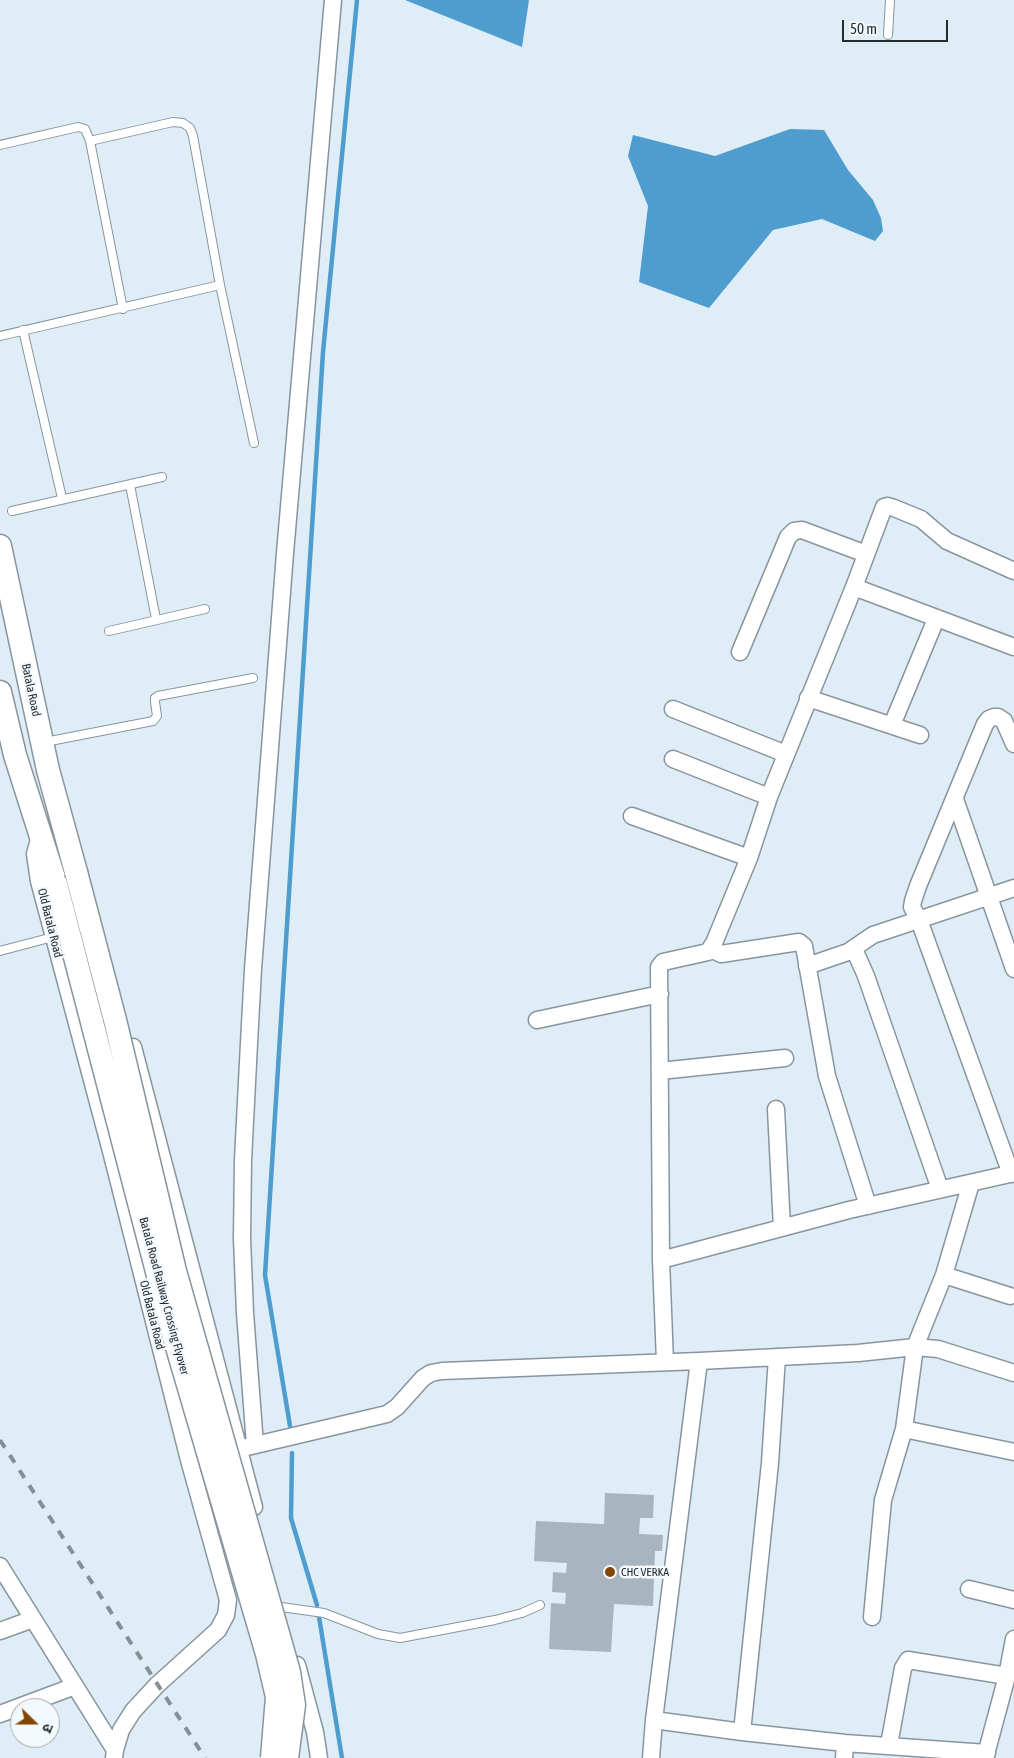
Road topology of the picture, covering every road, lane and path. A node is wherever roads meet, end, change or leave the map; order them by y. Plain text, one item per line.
1 (333, 0) edge
2 (890, 0) edge
3 (888, 35) dead end
4 (90, 140) junction
5 (0, 145) edge
6 (220, 285) junction
7 (123, 309) junction
8 (23, 330) junction
9 (0, 336) edge
10 (254, 443) dead end
11 (162, 477) dead end
12 (130, 485) junction
13 (62, 498) junction
14 (12, 510) dead end
15 (0, 546) edge
16 (866, 554) junction
17 (1014, 571) edge
18 (854, 587) junction
19 (205, 609) dead end
20 (156, 619) junction
21 (936, 619) junction
22 (109, 631) dead end
23 (1014, 647) edge
24 (740, 652) dead end
25 (253, 678) dead end
26 (0, 692) edge
27 (808, 698) junction
28 (673, 709) dead end
29 (892, 726) junction
30 (920, 734) dead end
31 (43, 743) junction
32 (1014, 743) edge
33 (786, 754) junction
34 (673, 759) dead end
35 (768, 797) junction
36 (955, 799) junction
37 (632, 816) dead end
38 (65, 833) junction
39 (40, 834) junction
40 (749, 858) junction
41 (1014, 888) edge
42 (989, 896) junction
43 (920, 920) junction
44 (53, 937) junction
45 (711, 949) junction
46 (854, 949) junction
47 (0, 951) edge
48 (807, 966) junction
49 (1014, 968) edge
50 (660, 994) junction
51 (538, 1020) dead end
52 (785, 1058) dead end
53 (660, 1071) junction
54 (776, 1109) dead end
55 (1012, 1173) edge
56 (971, 1183) junction
57 (940, 1189) junction
58 (868, 1206) junction
59 (782, 1228) junction
60 (661, 1260) junction
61 (944, 1275) junction
62 (1010, 1296) dead end
63 (916, 1347) junction
64 (777, 1357) junction
65 (665, 1362) junction
66 (699, 1362) junction
67 (1014, 1373) edge
68 (904, 1429) junction
69 (256, 1445) junction
70 (238, 1449) junction
71 (1014, 1452) edge
72 (189, 1460) junction
73 (0, 1566) edge
74 (970, 1589) dead end
75 (1014, 1600) edge
76 (246, 1602) dead end
77 (540, 1605) dead end
78 (281, 1607) junction
79 (872, 1616) dead end
80 (33, 1619) junction
81 (0, 1631) edge
82 (1014, 1639) edge
83 (1007, 1676) junction
84 (75, 1686) junction
85 (0, 1714) edge
86 (654, 1720) junction
87 (742, 1732) junction
88 (889, 1745) junction
89 (845, 1750) edge
90 (114, 1754) edge
91 (986, 1756) edge
92 (272, 1758) edge
93 (287, 1758) edge
94 (319, 1758) edge
95 (651, 1758) edge

1 - 69 street
2 - 3 lane
4 - 5 lane
4 - 6 lane
4 - 7 lane
6 - 7 lane
6 - 10 lane
7 - 8 lane
8 - 9 lane
8 - 13 lane
11 - 12 lane
12 - 13 lane
12 - 20 lane
13 - 14 lane
15 - 31 main road, Batala Road
16 - 17 street
16 - 18 street
16 - 24 street
18 - 21 street
18 - 27 street
19 - 20 lane
20 - 22 lane
21 - 23 street
21 - 29 street
25 - 31 lane
26 - 39 main road
27 - 29 street
27 - 33 street
28 - 33 street
29 - 30 street
31 - 38 main road, Batala Road
32 - 36 street
33 - 35 street
34 - 35 street
35 - 40 street
36 - 42 street
36 - 43 street
37 - 40 street
38 - 70 street
38 - 93 main road, Batala Road Railway Crossing Flyover, bridge
39 - 44 street, Old Batala Road
39 - 92 main road, Batala Road Railway Crossing Flyover, bridge
40 - 45 street
41 - 42 street
42 - 43 street
42 - 49 street
43 - 46 street
43 - 55 street
44 - 47 lane
44 - 72 street, Old Batala Road
45 - 48 street
45 - 50 street
46 - 48 street
46 - 57 street
48 - 58 street
50 - 51 street
50 - 53 street
52 - 53 street
53 - 60 street
54 - 59 street
55 - 56 street
56 - 57 street
56 - 61 street
57 - 58 street
58 - 59 street
59 - 60 street
60 - 65 street
61 - 62 street
61 - 63 street
63 - 64 street
63 - 67 street
63 - 68 street
64 - 66 street
64 - 87 street
65 - 66 street
65 - 69 street
66 - 86 street
68 - 71 street
68 - 79 street
69 - 70 street
70 - 72 street
70 - 78 street
72 - 90 street, Old Batala Road
73 - 80 street
74 - 75 street
76 - 78 lane
77 - 78 lane
78 - 94 street
80 - 81 street
80 - 84 street
82 - 83 street
83 - 88 street
83 - 91 street
84 - 85 street
84 - 90 street
86 - 87 street
86 - 95 street
87 - 89 street
88 - 89 street
88 - 91 street

